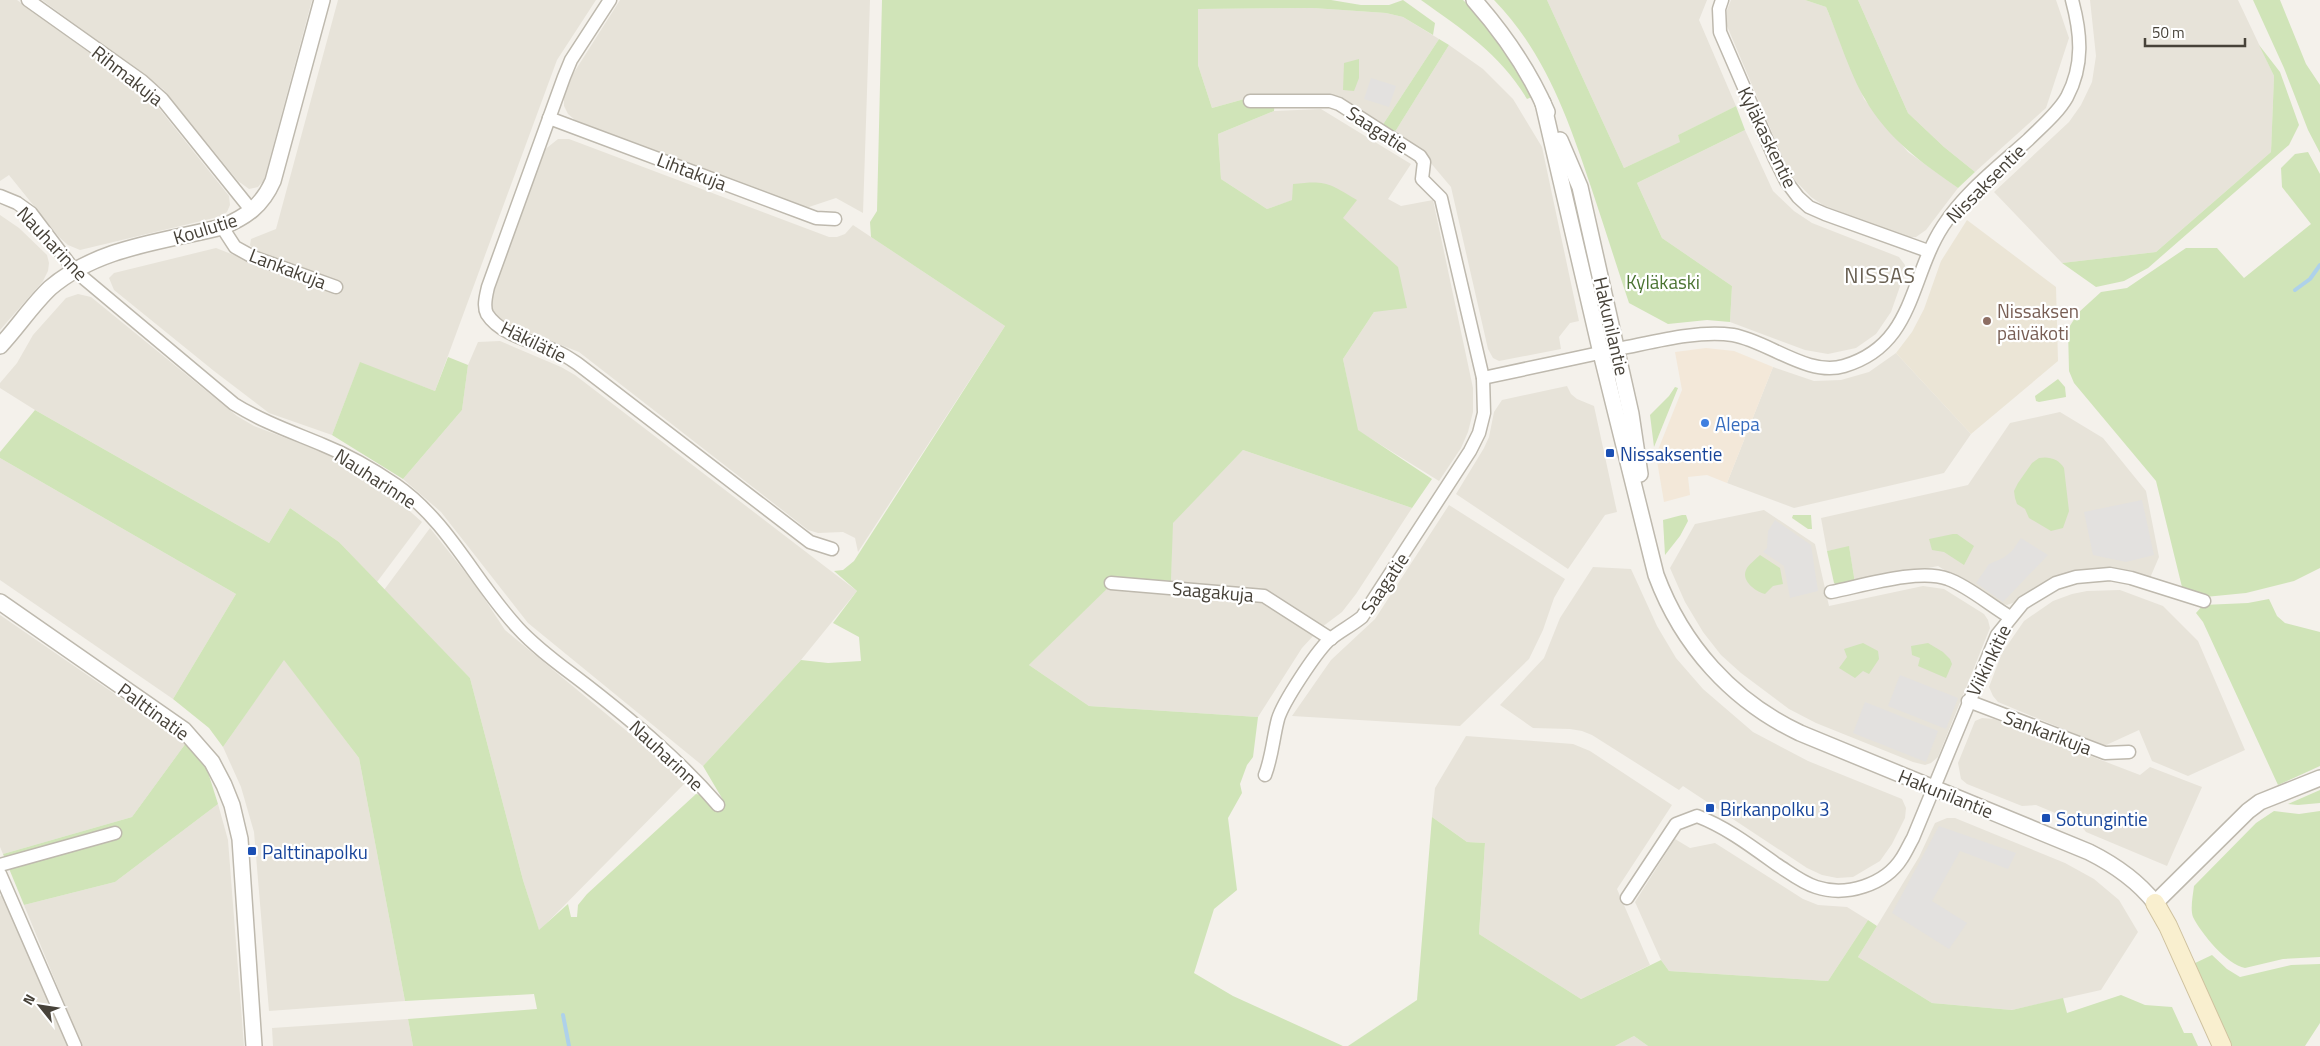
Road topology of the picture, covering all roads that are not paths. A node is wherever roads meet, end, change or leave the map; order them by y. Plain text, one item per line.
1 (28, 0) edge
2 (322, 0) edge
3 (610, 0) edge
4 (1474, 0) edge
5 (1722, 0) edge
6 (2072, 0) edge
7 (1250, 101) dead end
8 (1543, 103) junction
9 (549, 118) junction
10 (0, 196) edge
11 (252, 211) junction
12 (835, 219) dead end
13 (222, 227) junction
14 (1928, 252) junction
15 (74, 270) junction
16 (336, 287) dead end
17 (0, 346) edge
18 (1618, 349) junction
19 (1601, 353) junction
20 (1483, 378) junction
21 (832, 549) dead end
22 (1651, 557) junction
23 (1111, 583) dead end
24 (1831, 592) dead end
25 (2204, 601) dead end
26 (0, 602) edge
27 (2010, 617) junction
28 (1331, 639) junction
29 (1968, 701) junction
30 (2129, 752) dead end
31 (1266, 775) dead end
32 (2320, 778) edge
33 (1933, 788) junction
34 (718, 806) dead end
35 (115, 833) dead end
36 (0, 865) edge
37 (0, 874) edge
38 (1627, 898) dead end
39 (2156, 903) junction
40 (75, 1046) edge
41 (254, 1046) edge
42 (2222, 1046) edge

1 - 11 street, Rihmakuja
2 - 11 street, Koulutie
3 - 9 street, Häkilätie
4 - 8 street, Hakunilantie
5 - 14 street, Kyläkaskentie
6 - 14 street, Nissaksentie
7 - 20 street, Saagatie
8 - 18 street, Hakunilantie
8 - 19 street, Hakunilantie
9 - 12 street, Lihtakuja
9 - 21 street, Häkilätie
10 - 15 street, Nauharinne
11 - 13 street, Koulutie
13 - 15 street, Koulutie
13 - 16 street, Lankakuja
14 - 18 street, Nissaksentie
15 - 17 street, Koulutie
15 - 34 street, Nauharinne
18 - 19 street, Nissaksentie
18 - 22 street, Hakunilantie
19 - 20 street
19 - 22 street, Hakunilantie
20 - 28 street, Saagatie
22 - 33 street, Hakunilantie
23 - 28 street, Saagakuja
24 - 27 street
25 - 27 street, Viikinkitie
26 - 41 street, Palttinatie
27 - 29 street, Viikinkitie
28 - 31 street, Saagatie
29 - 30 street, Sankarikuja
29 - 33 street, Viikinkitie
32 - 39 street
33 - 38 street, Viikinkitie
33 - 39 street, Hakunilantie
35 - 36 street
37 - 40 street
39 - 42 main road, Hakunilantie

